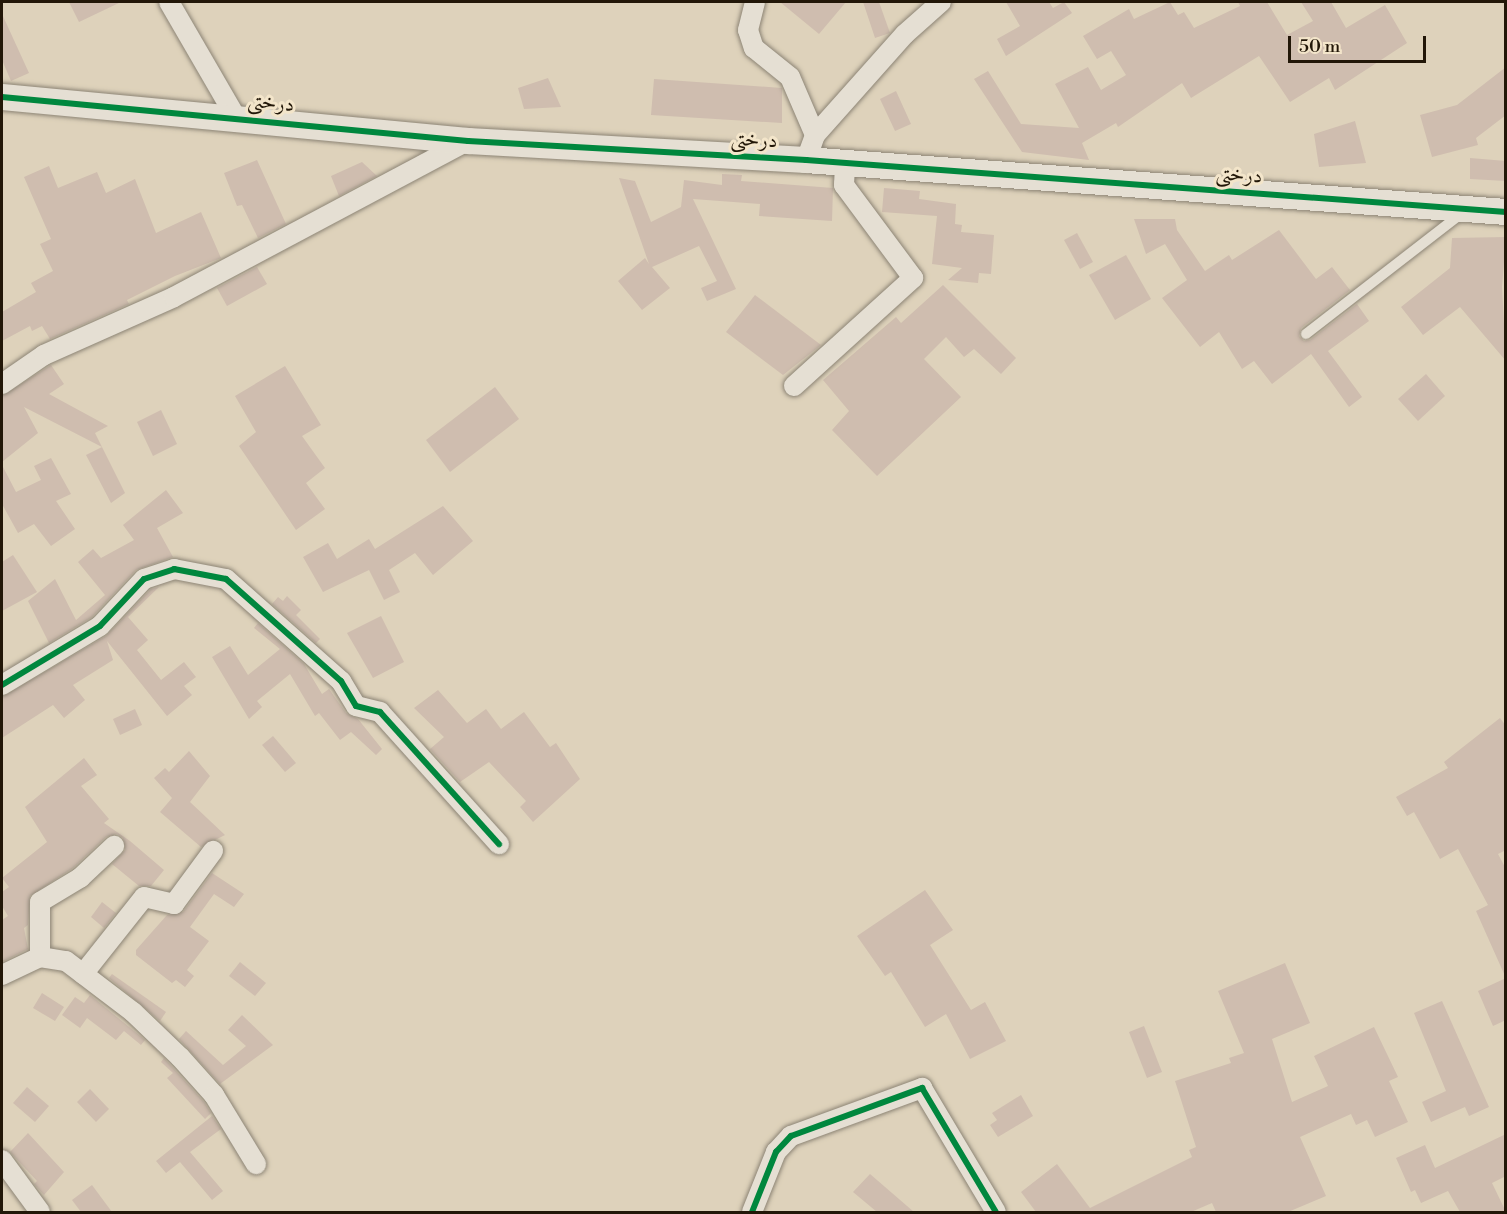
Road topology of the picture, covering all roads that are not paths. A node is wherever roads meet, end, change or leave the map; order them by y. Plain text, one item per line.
1 (169, 2) edge
2 (755, 2) edge
3 (941, 2) edge
4 (2, 97) edge
5 (235, 116) junction
6 (815, 135) junction
7 (468, 141) junction
8 (806, 160) junction
9 (845, 163) junction
10 (1467, 209) junction
11 (1506, 212) edge
12 (1306, 334) dead end
13 (2, 384) edge
14 (794, 386) dead end
15 (2, 685) edge
16 (499, 844) dead end
17 (114, 846) dead end
18 (213, 851) dead end
19 (40, 957) junction
20 (83, 974) junction
21 (2, 975) edge
22 (2, 1160) edge
23 (256, 1164) dead end
24 (40, 1212) edge
25 (752, 1212) edge
26 (996, 1212) edge

1 - 5 street
2 - 6 street
3 - 6 street
4 - 5 street, درختی
5 - 7 street, درختی
6 - 8 street
7 - 8 street, درختی
7 - 13 street
8 - 9 street, درختی
9 - 10 street, درختی
9 - 14 street
10 - 11 street, درختی
10 - 12 lane
15 - 16 street
17 - 19 street
18 - 20 street
19 - 20 street
19 - 21 street
20 - 23 street
22 - 24 street
25 - 26 street

